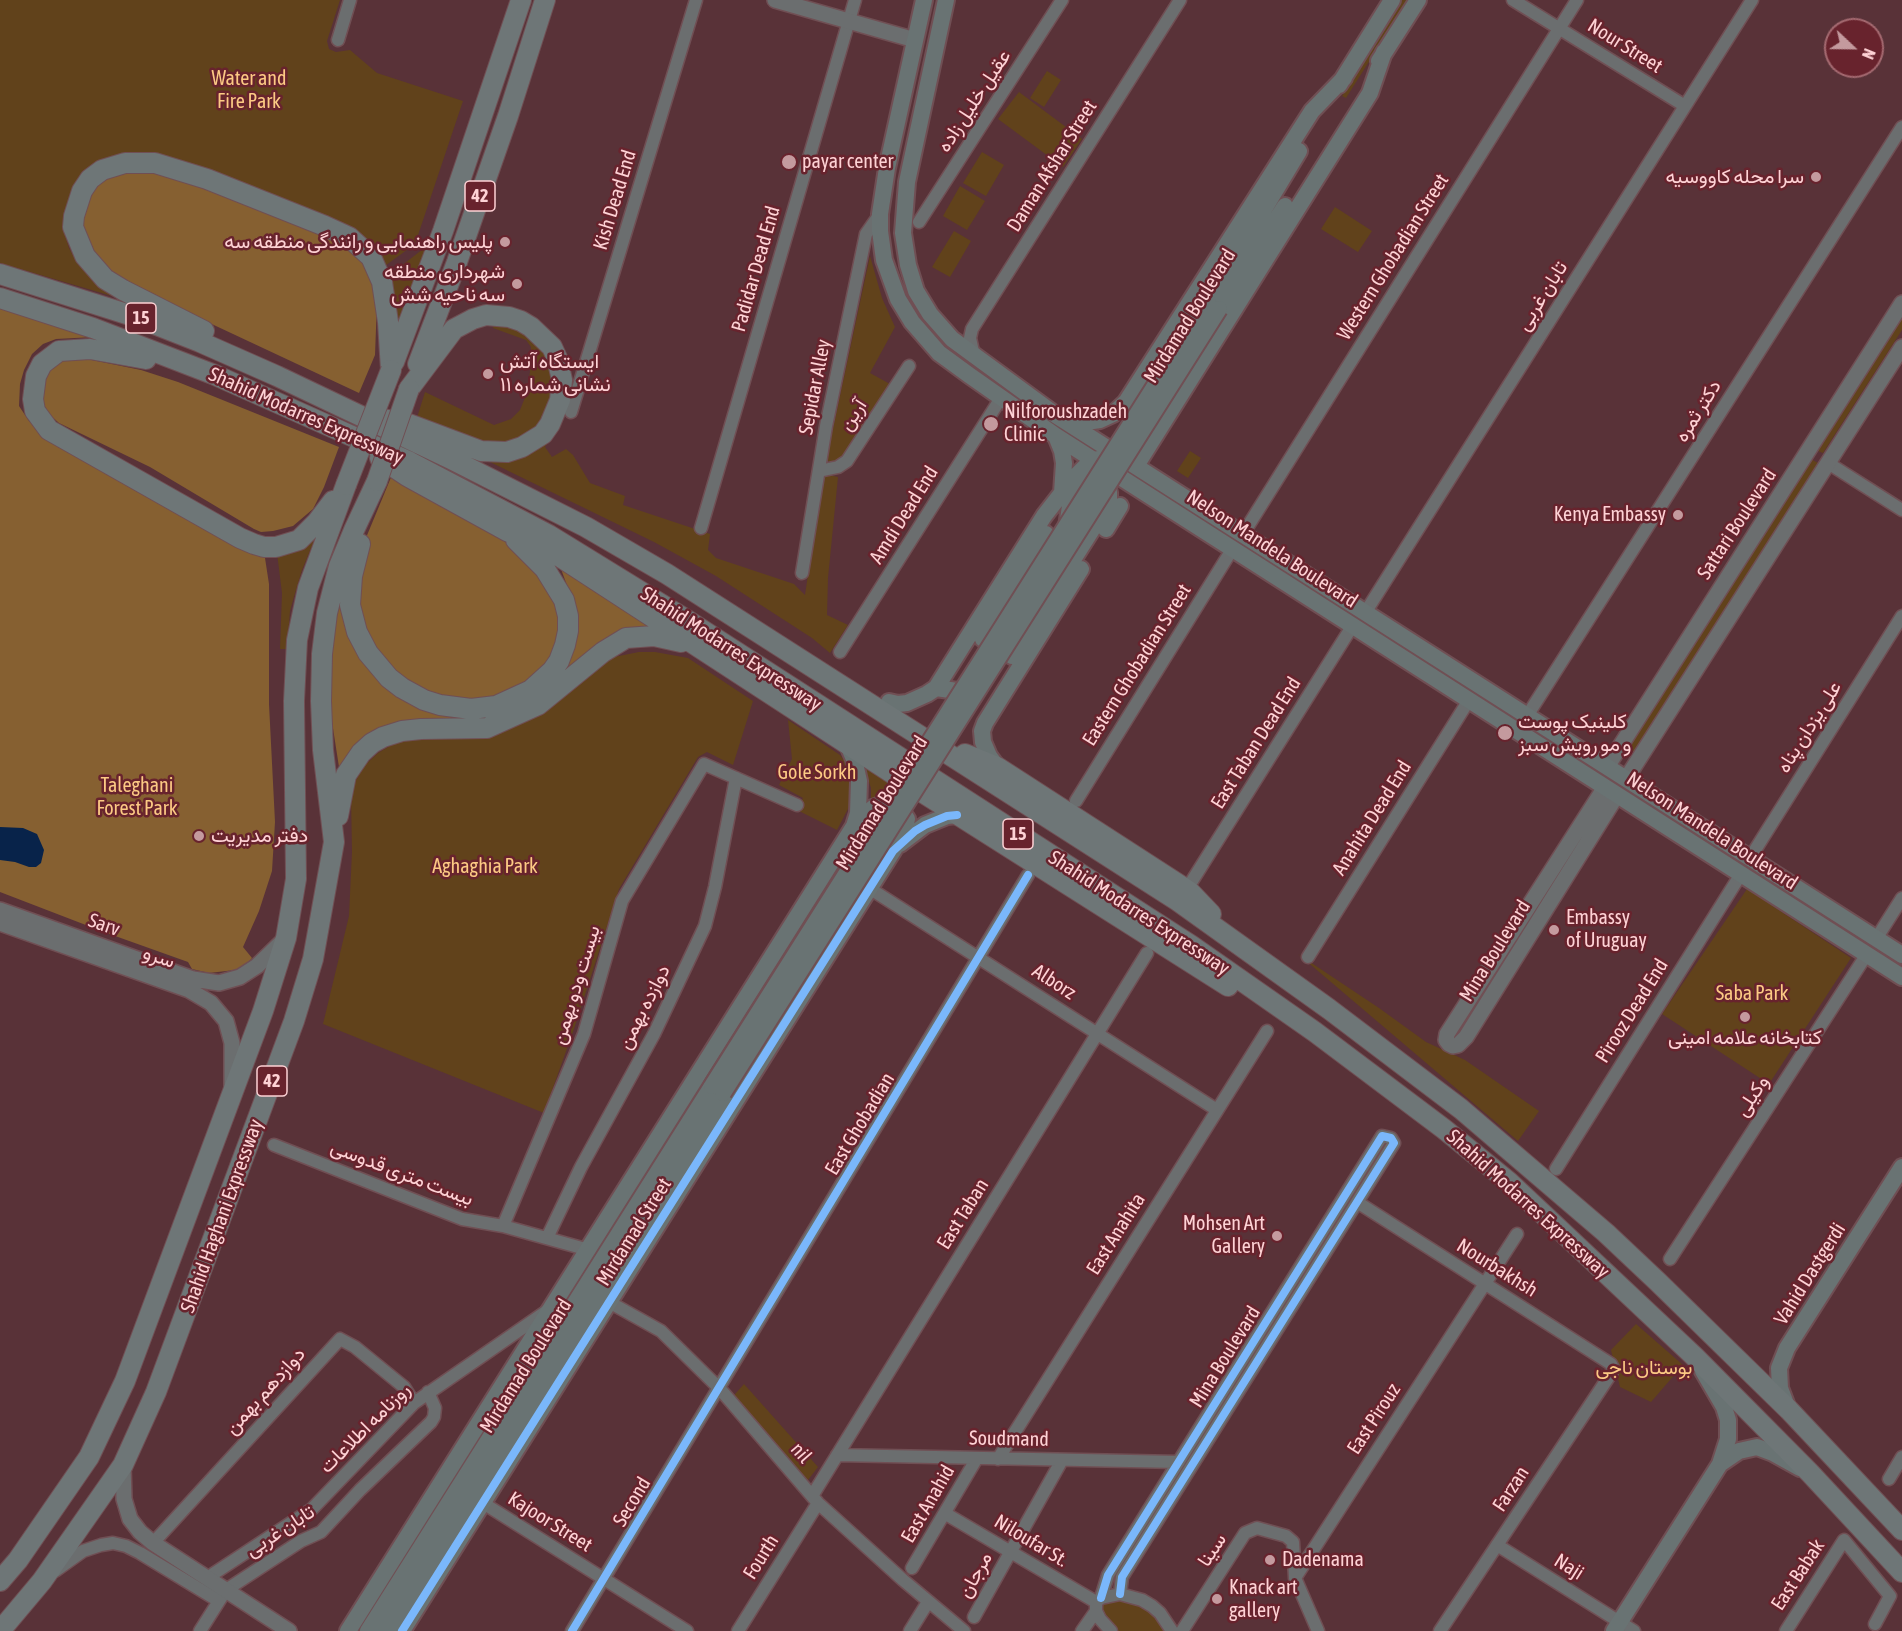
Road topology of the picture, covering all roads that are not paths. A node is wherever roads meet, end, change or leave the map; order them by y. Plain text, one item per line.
1 (350, 0) edge
2 (521, 0) edge
3 (545, 0) edge
4 (696, 0) edge
5 (775, 0) edge
6 (855, 0) edge
7 (924, 0) edge
8 (946, 0) edge
9 (1062, 0) edge
10 (1180, 0) edge
11 (1392, 0) edge
12 (1418, 0) edge
13 (1513, 0) edge
14 (1577, 0) edge
15 (1752, 0) edge
16 (849, 21) junction
17 (1559, 28) junction
18 (338, 40) dead end
19 (915, 40) junction
20 (1384, 52) junction
21 (1344, 78) junction
22 (1685, 106) junction
23 (1902, 127) edge
24 (880, 214) junction
25 (919, 222) dead end
26 (0, 274) edge
27 (0, 298) edge
28 (1902, 303) edge
29 (1214, 305) junction
30 (1902, 347) edge
31 (975, 356) junction
32 (909, 366) dead end
33 (391, 370) junction
34 (214, 375) junction
35 (277, 375) junction
36 (1139, 382) junction
37 (409, 389) junction
38 (1001, 398) junction
39 (1173, 406) junction
40 (571, 412) dead end
41 (359, 415) junction
42 (1057, 416) junction
43 (335, 428) junction
44 (1056, 436) junction
45 (1093, 439) junction
46 (1118, 454) junction
47 (1089, 457) junction
48 (1828, 463) junction
49 (1136, 466) junction
50 (819, 471) junction
51 (377, 481) junction
52 (345, 485) junction
53 (1062, 493) junction
54 (1155, 499) junction
55 (485, 501) junction
56 (1120, 506) junction
57 (1902, 510) edge
58 (1103, 512) junction
59 (586, 527) junction
60 (701, 528) dead end
61 (507, 531) junction
62 (1243, 534) junction
63 (1233, 549) junction
64 (802, 573) dead end
65 (1365, 613) junction
66 (1902, 616) edge
67 (1353, 625) junction
68 (840, 652) dead end
69 (718, 659) junction
70 (936, 688) junction
71 (1469, 700) junction
72 (889, 702) junction
73 (1527, 716) junction
74 (847, 743) junction
75 (1620, 745) junction
76 (1639, 758) junction
77 (997, 767) junction
78 (1607, 767) junction
79 (736, 778) junction
80 (1626, 779) junction
81 (1606, 798) junction
82 (1076, 801) dead end
83 (797, 805) dead end
84 (957, 815) junction
85 (1694, 823) junction
86 (854, 826) junction
87 (1685, 838) junction
88 (334, 842) junction
89 (893, 850) junction
90 (864, 858) junction
91 (1750, 858) junction
92 (1741, 874) junction
93 (1028, 875) dead end
94 (1191, 881) dead end
95 (870, 888) junction
96 (1902, 898) edge
97 (0, 910) edge
98 (799, 916) junction
99 (0, 923) edge
100 (286, 938) junction
101 (1876, 939) junction
102 (1235, 941) junction
103 (835, 943) junction
104 (1147, 953) dead end
105 (1867, 954) junction
106 (1902, 956) edge
107 (978, 957) junction
108 (1308, 957) dead end
109 (767, 967) junction
110 (1902, 977) edge
111 (812, 980) junction
112 (1267, 1031) dead end
113 (1315, 1032) junction
114 (1097, 1034) junction
115 (717, 1089) junction
116 (231, 1094) junction
117 (1217, 1110) junction
118 (274, 1144) dead end
119 (1902, 1167) edge
120 (1556, 1169) dead end
121 (1357, 1202) junction
122 (503, 1226) junction
123 (1517, 1234) dead end
124 (547, 1238) junction
125 (589, 1250) junction
126 (1670, 1259) dead end
127 (1485, 1283) junction
128 (609, 1302) junction
129 (553, 1306) junction
130 (1695, 1357) junction
131 (1613, 1368) joint
132 (720, 1389) junction
133 (428, 1392) junction
134 (414, 1403) junction
135 (1789, 1410) junction
136 (514, 1425) junction
137 (837, 1455) junction
138 (1902, 1457) edge
139 (977, 1458) junction
140 (998, 1459) junction
141 (1062, 1460) junction
142 (1179, 1462) junction
143 (1720, 1464) junction
144 (123, 1465) junction
145 (1809, 1473) junction
146 (1889, 1479) dead end
147 (815, 1499) junction
148 (485, 1500) junction
149 (945, 1514) junction
150 (1902, 1530) edge
151 (153, 1543) junction
152 (1497, 1545) junction
153 (420, 1550) junction
154 (1010, 1552) junction
155 (912, 1568) dead end
156 (387, 1569) junction
157 (1902, 1572) edge
158 (207, 1578) junction
159 (1295, 1578) junction
160 (605, 1579) junction
161 (0, 1581) edge
162 (42, 1581) junction
163 (1120, 1594) junction
164 (222, 1596) junction
165 (928, 1602) junction
166 (1098, 1604) junction
167 (974, 1617) dead end
168 (1875, 1624) dead end
169 (1622, 1628) edge
170 (1313, 1630) edge
171 (0, 1631) edge
172 (200, 1631) edge
173 (289, 1631) edge
174 (348, 1631) edge
175 (368, 1631) edge
176 (385, 1631) edge
177 (402, 1631) edge
178 (572, 1631) edge
179 (687, 1631) edge
180 (738, 1631) edge
181 (909, 1631) edge
182 (964, 1631) edge
183 (1082, 1631) edge
184 (1111, 1631) edge
185 (1172, 1631) edge
186 (1182, 1631) edge
187 (1440, 1631) edge
188 (1786, 1631) edge

1 - 18 street
2 - 33 highway, 42
3 - 37 highway, 42
4 - 40 street, Kish Dead End
5 - 16 street
6 - 16 street, Padidar Dead End
7 - 19 main road, Nelson Mandela Boulevard
8 - 31 main road, Nelson Mandela Boulevard
9 - 25 street, عقیل خلیل زاده
10 - 31 street, Daman Afshar Street
11 - 21 main road, Mirdamad Boulevard
12 - 20 main road, Mirdamad Boulevard
13 - 17 street, Nour Street
14 - 17 street, Western Ghobadian Street
15 - 22 street, تابان غربی
16 - 19 street
16 - 60 street, Padidar Dead End
17 - 22 street, Nour Street
17 - 62 street, Western Ghobadian Street
19 - 24 main road, Nelson Mandela Boulevard
20 - 29 main road, Mirdamad Boulevard
20 - 39 main road
21 - 29 main road, Mirdamad Boulevard
21 - 36 main road
22 - 65 street, تابان غربی
23 - 73 street, دکتر ثمره
24 - 38 main road, Nelson Mandela Boulevard
24 - 50 street, Sepidar Alley
26 - 35 highway, Shahid Modarres Expressway / 15
27 - 34 highway, Shahid Modarres Expressway / 15
28 - 75 street, Sattari Boulevard
29 - 90 main road, Mirdamad Boulevard, bridge
30 - 48 street
31 - 42 main road, Nelson Mandela Boulevard
32 - 50 street, آرین
33 - 35 highway
33 - 52 highway, 42, bridge
34 - 43 highway, Shahid Modarres Expressway / 15
34 - 52 highway
35 - 41 highway, Shahid Modarres Expressway / 15
36 - 39 main road
36 - 42 main road
37 - 41 highway
37 - 51 highway, 42, bridge
38 - 44 main road, Nelson Mandela Boulevard
38 - 68 street, Amdi Dead End
39 - 49 main road
41 - 59 highway, Shahid Modarres Expressway / 15
42 - 45 main road, Nelson Mandela Boulevard
43 - 55 highway, Shahid Modarres Expressway / 15
43 - 61 highway
44 - 47 main road, Nelson Mandela Boulevard
44 - 53 main road
45 - 46 main road, Nelson Mandela Boulevard
45 - 47 main road
46 - 47 main road
46 - 49 main road, Nelson Mandela Boulevard
47 - 53 main road
47 - 54 main road, Nelson Mandela Boulevard
48 - 57 street
48 - 76 street
49 - 62 main road, Nelson Mandela Boulevard
50 - 64 street, Sepidar Alley
51 - 61 highway
51 - 88 highway, Shahid Haghani Expressway / 42
52 - 100 highway, Shahid Haghani Expressway / 42
53 - 70 main road
53 - 90 main road, bridge
54 - 56 main road
54 - 63 main road, Nelson Mandela Boulevard
55 - 61 highway
55 - 113 highway, Shahid Modarres Expressway / 15
56 - 58 main road
56 - 77 main road
58 - 70 main road
58 - 90 main road, bridge
59 - 72 highway
59 - 102 highway, Shahid Modarres Expressway / 15
61 - 69 highway
62 - 65 main road, Nelson Mandela Boulevard
63 - 67 main road, Nelson Mandela Boulevard
63 - 82 street, Eastern Ghobadian Street
65 - 73 main road, Nelson Mandela Boulevard
66 - 91 street, علی یزدان پناه
67 - 71 main road, Nelson Mandela Boulevard
67 - 94 street, East Taban Dead End
69 - 74 highway
69 - 88 highway
70 - 72 main road
71 - 81 main road, Nelson Mandela Boulevard
71 - 108 street, Anahita Dead End
72 - 77 highway
73 - 78 main road, Nelson Mandela Boulevard
74 - 84 highway
74 - 86 main road, Mirdamad Street
75 - 76 street
75 - 78 street, Sattari Boulevard
76 - 80 street
77 - 102 highway
78 - 80 main road, Nelson Mandela Boulevard
79 - 83 street
79 - 122 street, بیست ودو بهمن
79 - 124 street, دوازده بهمن
80 - 85 main road, Nelson Mandela Boulevard
81 - 81 street, Mina Boulevard
81 - 87 main road, Nelson Mandela Boulevard
84 - 89 main road
84 - 113 highway
85 - 87 main road
85 - 91 main road, Nelson Mandela Boulevard
86 - 89 main road, Mirdamad Street
86 - 98 main road, Mirdamad Street
87 - 92 main road, Nelson Mandela Boulevard
88 - 144 highway, Shahid Haghani Expressway / 42
89 - 95 main road, Mirdamad Street
90 - 115 main road, Mirdamad Boulevard, bridge
91 - 101 main road, Nelson Mandela Boulevard
92 - 105 main road, Nelson Mandela Boulevard
92 - 120 street, Pirooz Dead End
93 - 107 street, East Ghobadian
95 - 103 main road, Mirdamad Street
95 - 107 street, Alborz
96 - 101 street
97 - 100 street, Sarv
98 - 103 main road
98 - 109 main road, Mirdamad Street
99 - 116 street, سرو
100 - 116 highway, Shahid Haghani Expressway / 42
101 - 106 main road, Nelson Mandela Boulevard
102 - 135 highway, Shahid Modarres Expressway / 15
103 - 111 main road, Mirdamad Street
104 - 114 street, East Taban
105 - 110 main road, Nelson Mandela Boulevard
105 - 126 street, وكيلی
107 - 114 street, Alborz
107 - 132 street, East Ghobadian
109 - 111 main road
109 - 125 main road, Mirdamad Street
111 - 128 main road, Mirdamad Street
112 - 117 street, East Anahita
113 - 130 highway, Shahid Modarres Expressway / 15
114 - 117 street, Alborz
114 - 137 street, East Taban
115 - 136 main road, Mirdamad Boulevard
115 - 153 main road, Mirdamad Boulevard
116 - 161 highway, Shahid Haghani Expressway / 42
117 - 140 street, East Anahita
118 - 122 street, بیست متری قدوسی
119 - 135 main road, Vahid Dastgerdi
121 - 127 street, Nourbakhsh
121 - 142 street, Mina Boulevard
121 - 163 street, Mina Boulevard
122 - 124 street, بیست متری قدوسی
123 - 127 street, East Pirouz
124 - 125 street, بیست متری قدوسی
125 - 129 main road, Mirdamad Street
127 - 131 street, Nourbakhsh
127 - 159 street, East Pirouz
128 - 132 street, nil
128 - 148 main road, Mirdamad Street
129 - 133 street, روزنامه اطلاعات
129 - 156 main road, Mirdamad Street
130 - 143 main road
130 - 145 highway, Shahid Modarres Expressway / 15
131 - 152 street, Farzan
132 - 147 street, nil
132 - 160 street, Second
133 - 134 street, روزنامه اطلاعات
133 - 164 street, تابان غربی
134 - 151 street, دوازدهم بهمن
134 - 158 street, روزنامه اطلاعات
135 - 150 highway, Shahid Modarres Expressway / 15
136 - 148 main road
136 - 176 main road, Mirdamad Boulevard
137 - 139 street, Soudmand
137 - 147 street, East Taban
138 - 146 street
139 - 140 street, Soudmand
139 - 149 street, East Anahid
140 - 141 street, Soudmand
141 - 142 street, Soudmand
141 - 154 street, مرجان
142 - 166 street, Mina Boulevard
143 - 145 main road
143 - 169 main road
144 - 151 street
144 - 162 highway, Shahid Haghani Expressway / 42
145 - 157 highway, Shahid Modarres Expressway / 15
147 - 165 street, nil
147 - 180 street, Fourth
148 - 160 street, Kajoor Street
148 - 177 main road, Mirdamad Street
149 - 154 street, Niloufar St.
149 - 155 street, East Anahid
151 - 158 street
152 - 169 street, Naji
152 - 187 street, Farzan
153 - 156 main road
153 - 175 main road, Mirdamad Boulevard
154 - 166 street, Niloufar St.
154 - 167 street, مرجان
156 - 174 main road, Mirdamad Street
158 - 164 street
159 - 170 street
159 - 186 street, سینا
160 - 178 street, Second
160 - 179 street, Kajoor Street
162 - 164 street
162 - 171 highway, Shahid Haghani Expressway / 42
163 - 166 street
163 - 185 street
164 - 172 street
164 - 173 street
165 - 181 street
165 - 182 street, nil
166 - 183 street, Mina Boulevard
166 - 184 street
168 - 188 street, East Babak

